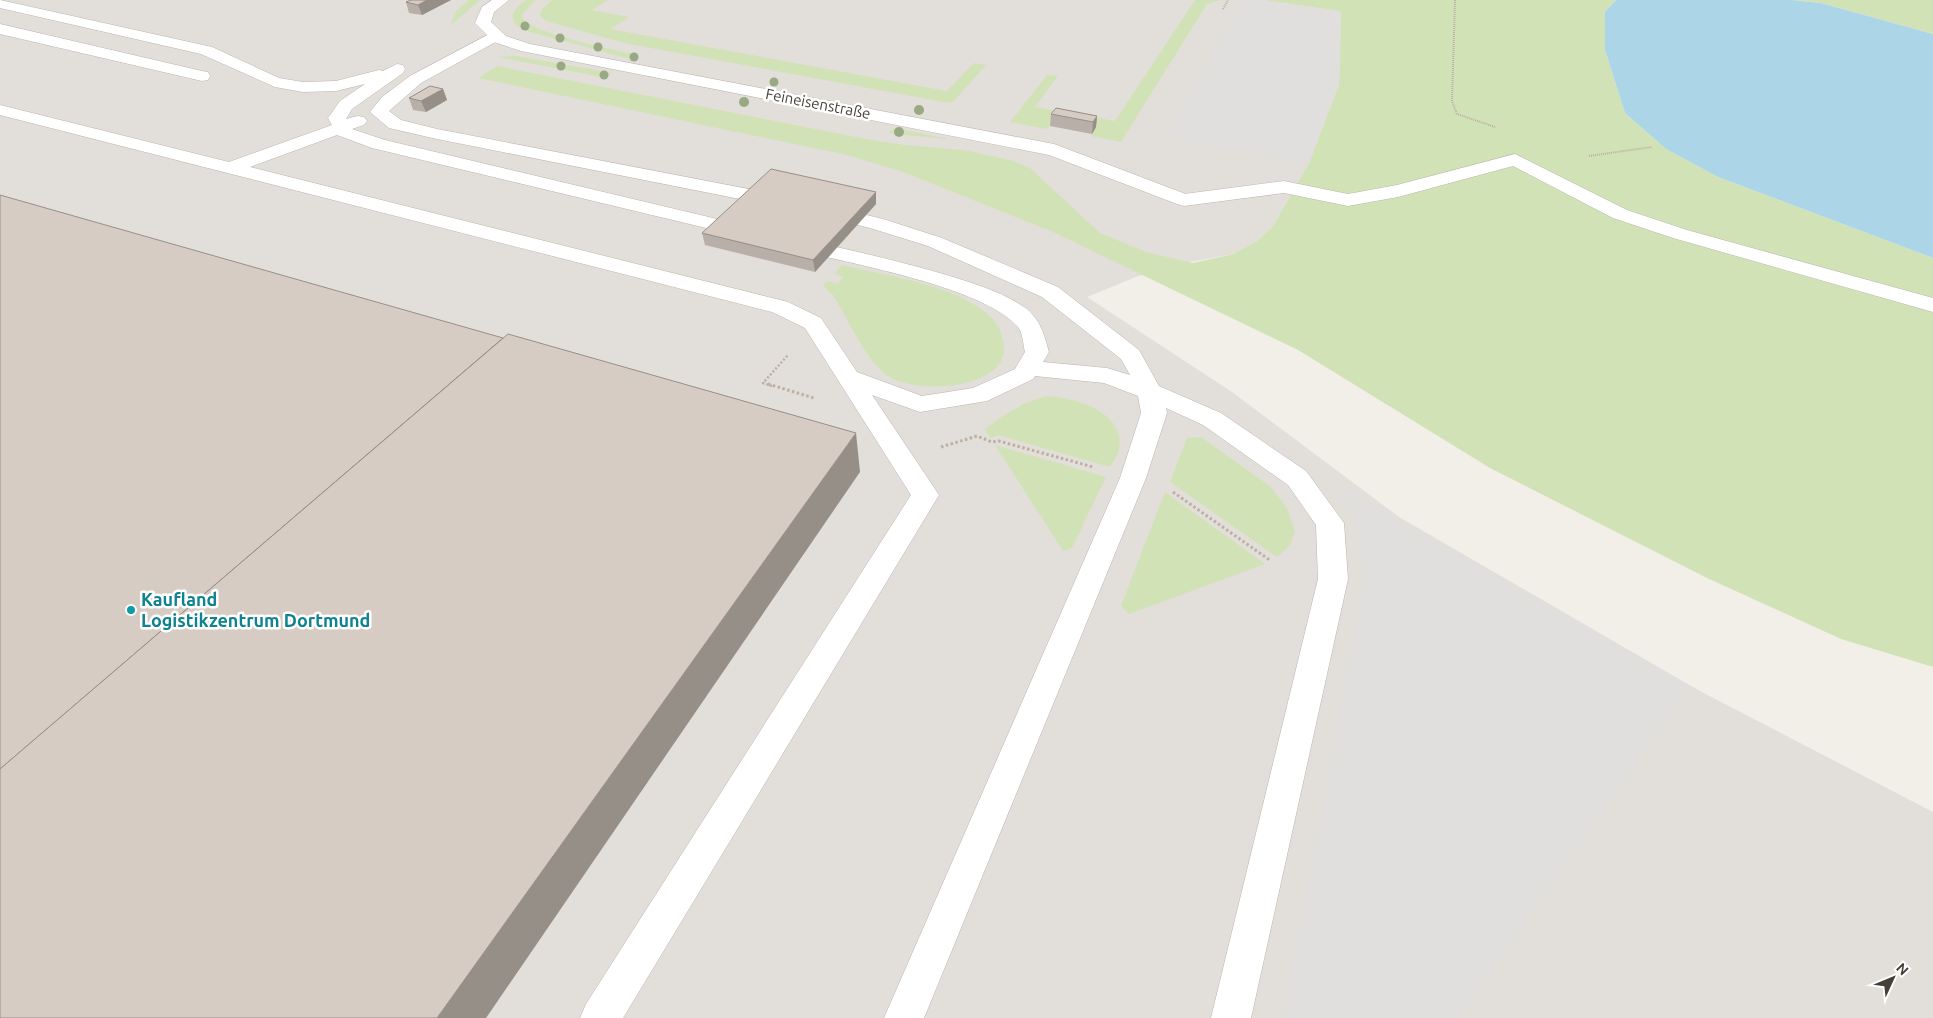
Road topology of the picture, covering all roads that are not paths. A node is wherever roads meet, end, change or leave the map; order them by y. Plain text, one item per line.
1 (502, 0) edge
2 (0, 4) edge
3 (0, 29) edge
4 (482, 30) junction
5 (224, 56) junction
6 (202, 76) dead end
7 (346, 105) junction
8 (0, 110) edge
9 (379, 112) junction
10 (342, 128) junction
11 (228, 169) junction
12 (1933, 305) edge
13 (1027, 368) junction
14 (848, 377) junction
15 (1150, 390) junction
16 (600, 1018) edge
17 (904, 1018) edge
18 (1231, 1018) edge

1 - 4 street
2 - 5 street
3 - 6 street
4 - 9 street
4 - 12 street, Feineisenstraße
5 - 7 street
5 - 7 street
7 - 10 street
8 - 11 street
9 - 10 street
9 - 15 street
10 - 11 street
10 - 13 street
11 - 14 street
13 - 14 street
13 - 15 street
14 - 16 street
15 - 17 street
15 - 18 street

